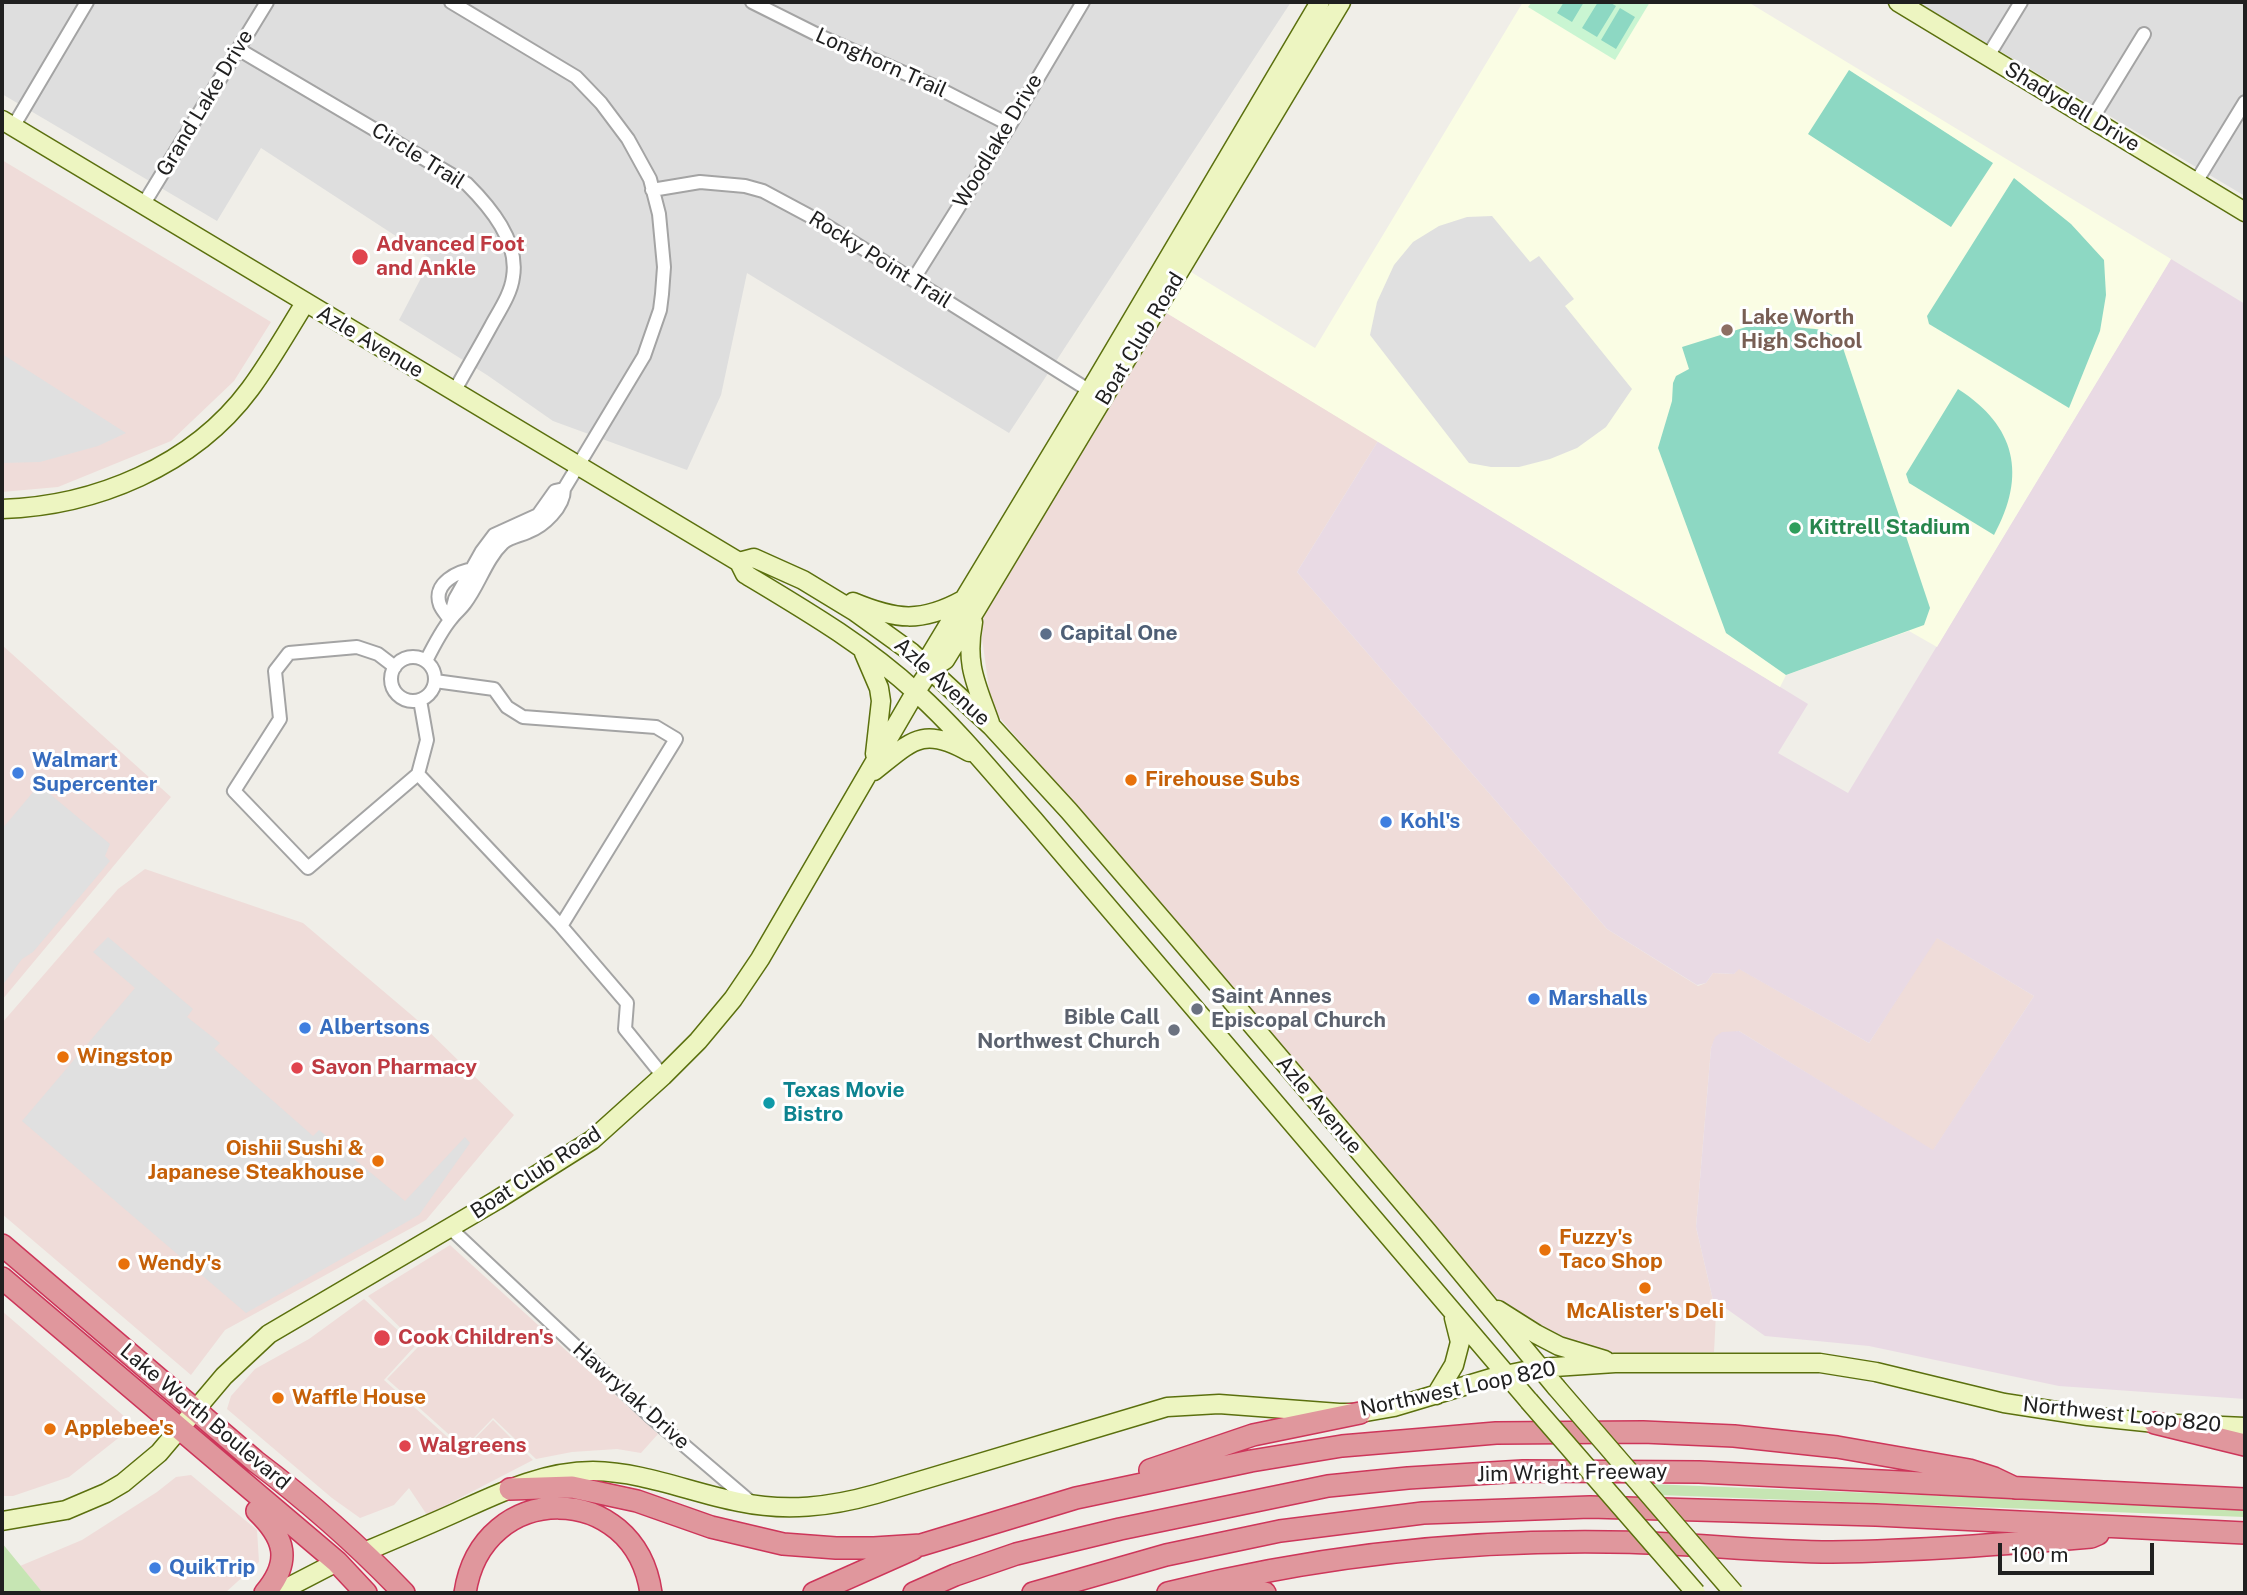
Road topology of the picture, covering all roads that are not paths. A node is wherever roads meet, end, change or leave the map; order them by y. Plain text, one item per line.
1 (87, 2) edge
2 (267, 2) edge
3 (451, 2) edge
4 (752, 2) edge
5 (1083, 2) edge
6 (1320, 2) edge
7 (1341, 2) edge
8 (1898, 2) edge
9 (2021, 2) edge
10 (2144, 34) dead end
11 (238, 49) junction
12 (1988, 56) junction
13 (2245, 102) edge
14 (2091, 119) junction
15 (7, 124) edge
16 (1010, 125) junction
17 (2196, 182) junction
18 (652, 190) junction
19 (143, 205) junction
20 (2245, 212) edge
21 (913, 280) junction
22 (305, 303) junction
23 (1090, 391) junction
24 (454, 392) junction
25 (578, 466) junction
26 (2, 509) edge
27 (739, 562) junction
28 (478, 570) junction
29 (803, 580) junction
30 (970, 604) junction
31 (450, 620) junction
32 (863, 649) junction
33 (426, 661) junction
34 (395, 667) junction
35 (930, 669) junction
36 (435, 681) junction
37 (916, 691) junction
38 (420, 699) junction
39 (991, 726) junction
40 (980, 759) junction
41 (418, 774) junction
42 (866, 778) junction
43 (1128, 880) junction
44 (1103, 900) junction
45 (561, 926) junction
46 (1179, 939) junction
47 (1155, 961) junction
48 (663, 1076) junction
49 (450, 1228) junction
50 (2, 1245) edge
51 (2, 1278) edge
52 (1484, 1301) junction
53 (1452, 1311) junction
54 (1615, 1363) junction
55 (1539, 1368) junction
56 (1505, 1375) junction
57 (1436, 1395) junction
58 (195, 1410) junction
59 (1360, 1413) junction
60 (2155, 1423) junction
61 (2245, 1427) edge
62 (179, 1429) junction
63 (2245, 1446) edge
64 (244, 1485) junction
65 (2015, 1488) junction
66 (510, 1489) junction
67 (1076, 1499) junction
68 (2245, 1499) edge
69 (753, 1504) junction
70 (2, 1521) edge
71 (2120, 1526) junction
72 (2245, 1533) edge
73 (921, 1545) junction
74 (363, 1552) junction
75 (337, 1562) junction
76 (1199, 1586) junction
77 (265, 1593) edge
78 (277, 1593) edge
79 (366, 1593) edge
80 (404, 1593) edge
81 (465, 1593) edge
82 (651, 1593) edge
83 (814, 1593) edge
84 (914, 1593) edge
85 (1032, 1593) edge
86 (1168, 1593) edge
87 (1265, 1593) edge
88 (1696, 1593) edge
89 (1734, 1593) edge

1 - 15 street
2 - 11 street, Grand Lake Drive
3 - 18 street
4 - 16 street, Longhorn Trail
5 - 16 street, Woodlake Drive
6 - 23 main road, Boat Club Road
7 - 30 main road, Boat Club Road
8 - 12 main road, Shadydell Drive
9 - 12 street
10 - 14 street
11 - 19 street, Grand Lake Drive
11 - 24 street, Circle Trail
12 - 14 main road, Shadydell Drive
13 - 17 street
14 - 17 main road, Shadydell Drive
15 - 19 main road, Azle Avenue
16 - 21 street, Woodlake Drive
17 - 20 main road, Shadydell Drive
18 - 21 street, Rocky Point Trail
18 - 25 street
19 - 22 main road, Azle Avenue
21 - 23 street, Rocky Point Trail
22 - 24 main road, Azle Avenue
22 - 26 main road
23 - 30 main road, Boat Club Road
24 - 25 main road, Azle Avenue
25 - 27 main road, Azle Avenue
25 - 28 street
27 - 29 main road, Azle Avenue
27 - 32 main road, Azle Avenue
28 - 31 street
28 - 31 street
29 - 30 main road
29 - 35 main road, Azle Avenue
30 - 35 main road, Boat Club Road
30 - 39 main road
31 - 33 street
32 - 37 main road, Azle Avenue
32 - 42 main road, Azle Avenue
33 - 34 street
33 - 36 street
34 - 38 street
34 - 41 street
35 - 37 main road, Boat Club Road
35 - 39 main road, Azle Avenue
36 - 38 street
36 - 45 street
37 - 40 main road, Azle Avenue
37 - 42 main road, Boat Club Road
38 - 41 street
39 - 43 main road, Azle Avenue
40 - 42 main road, Azle Avenue
40 - 44 main road, Azle Avenue
41 - 45 street
42 - 48 main road, Boat Club Road
43 - 44 main road
43 - 46 main road, Azle Avenue
44 - 47 main road, Azle Avenue
45 - 48 street
46 - 47 main road
46 - 52 main road, Azle Avenue
47 - 53 main road, Azle Avenue
48 - 49 main road, Boat Club Road
49 - 58 main road, Boat Club Road
49 - 69 street, Hawrylak Drive
50 - 58 highway, Lake Worth Boulevard
51 - 62 highway, Lake Worth Boulevard
52 - 54 main road
52 - 55 main road, Azle Avenue
53 - 56 main road, Azle Avenue
53 - 57 main road
54 - 55 main road, Northwest Loop 820
54 - 60 main road, Northwest Loop 820
55 - 56 main road, Northwest Loop 820
55 - 89 main road, Azle Avenue, bridge
56 - 57 main road, Northwest Loop 820
56 - 88 main road, Azle Avenue, bridge
57 - 59 main road, Northwest Loop 820
58 - 62 main road, Boat Club Road
58 - 74 highway, Lake Worth Boulevard
59 - 67 highway
59 - 69 main road, Northwest Loop 820
60 - 61 main road, Northwest Loop 820
60 - 63 highway
62 - 64 highway, Lake Worth Boulevard
62 - 70 main road, Boat Club Road
64 - 75 highway, Lake Worth Boulevard
64 - 77 highway
65 - 67 highway
65 - 68 highway, Jim Wright Freeway
65 - 84 highway, Jim Wright Freeway
66 - 69 main road, Northwest Loop 820
66 - 73 highway
66 - 74 main road, Northwest Loop 820
67 - 73 highway
71 - 72 highway, Jim Wright Freeway
71 - 76 highway
71 - 85 highway, Jim Wright Freeway
73 - 83 highway
74 - 80 highway, Lake Worth Boulevard
75 - 78 main road
75 - 79 highway, Lake Worth Boulevard
76 - 86 highway
76 - 87 highway
81 - 82 highway

